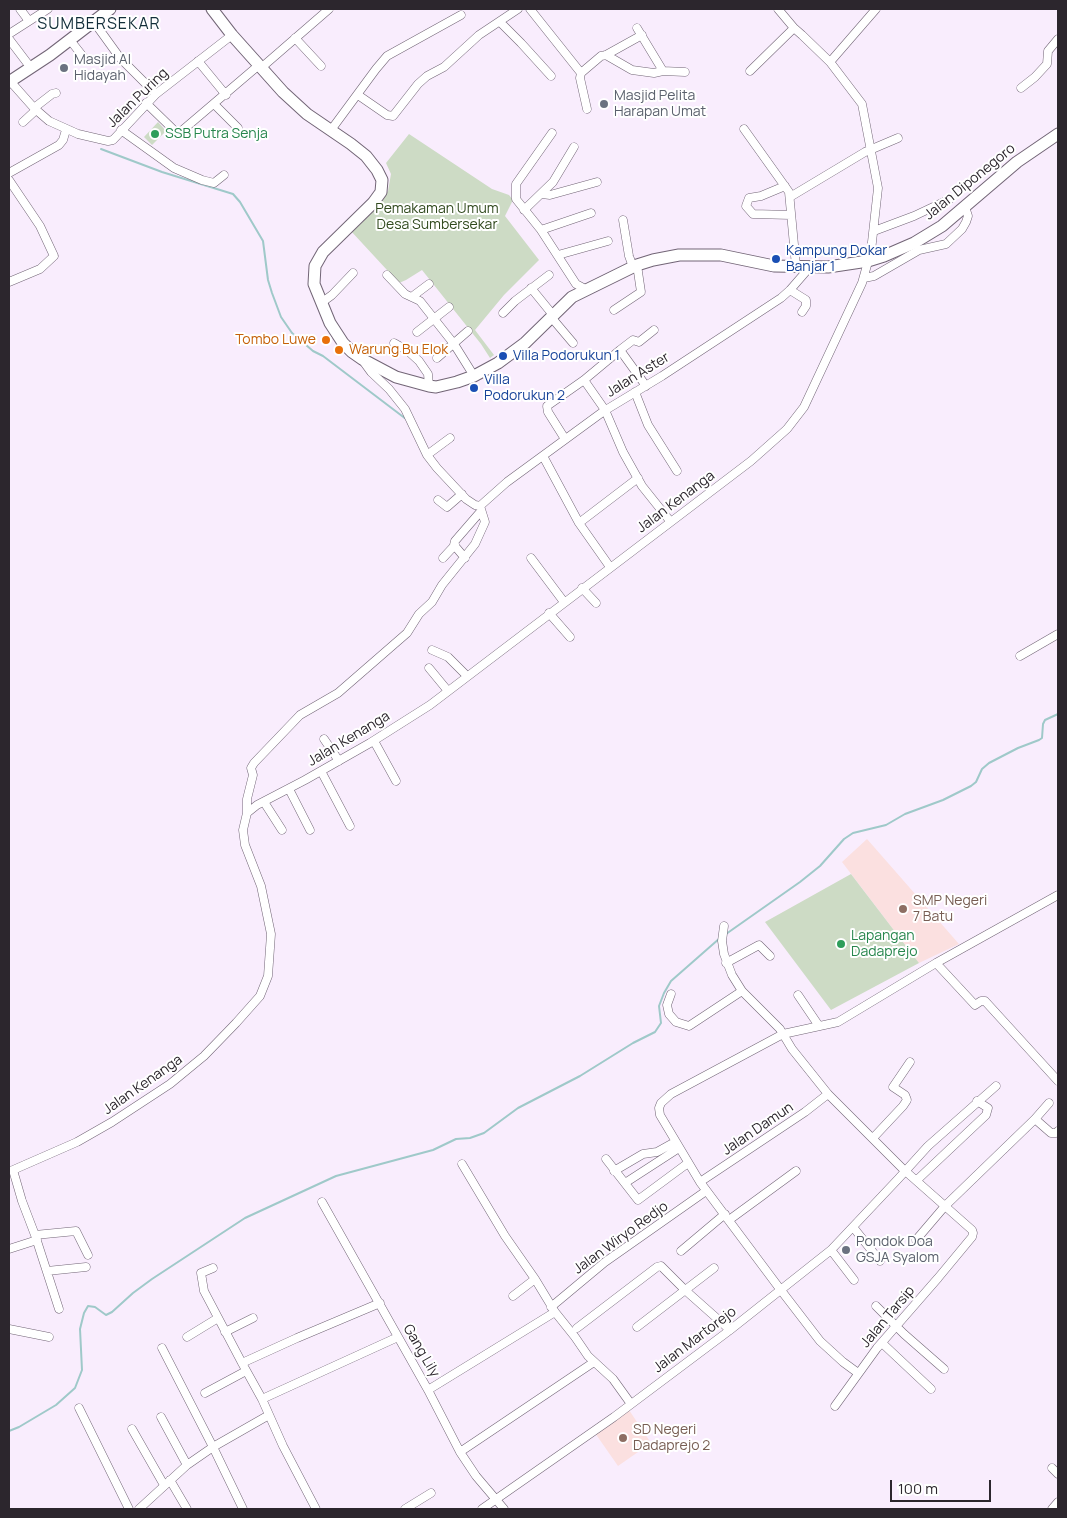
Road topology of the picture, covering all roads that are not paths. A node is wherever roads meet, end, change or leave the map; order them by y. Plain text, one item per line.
1 (20, 9) edge
2 (48, 9) edge
3 (110, 9) edge
4 (212, 9) edge
5 (329, 9) edge
6 (518, 9) edge
7 (530, 9) edge
8 (778, 9) edge
9 (876, 9) edge
10 (461, 15) dead end
11 (29, 21) junction
12 (94, 22) junction
13 (500, 22) junction
14 (637, 28) dead end
15 (794, 28) junction
16 (9, 34) edge
17 (232, 35) junction
18 (642, 35) junction
19 (295, 38) junction
20 (9, 39) edge
21 (1058, 39) edge
22 (70, 40) junction
23 (606, 55) junction
24 (85, 59) dead end
25 (198, 61) junction
26 (830, 62) junction
27 (321, 66) dead end
28 (260, 67) junction
29 (31, 68) junction
30 (663, 71) junction
31 (750, 71) dead end
32 (685, 72) dead end
33 (581, 73) junction
34 (551, 76) dead end
35 (10, 81) edge
36 (1021, 88) dead end
37 (56, 93) dead end
38 (156, 94) junction
39 (226, 95) junction
40 (358, 95) junction
41 (146, 103) junction
42 (214, 104) junction
43 (35, 109) junction
44 (587, 109) dead end
45 (23, 122) dead end
46 (238, 128) dead end
47 (744, 129) dead end
48 (66, 130) junction
49 (121, 130) junction
50 (331, 130) junction
51 (552, 133) dead end
52 (1058, 134) edge
53 (898, 138) dead end
54 (574, 147) dead end
55 (871, 149) junction
56 (9, 173) edge
57 (224, 175) dead end
58 (9, 180) edge
59 (597, 182) dead end
60 (785, 186) junction
61 (542, 194) junction
62 (790, 197) junction
63 (950, 199) dead end
64 (524, 210) junction
65 (961, 210) junction
66 (591, 213) dead end
67 (791, 215) junction
68 (623, 220) dead end
69 (541, 230) junction
70 (874, 231) junction
71 (608, 241) dead end
72 (558, 255) junction
73 (868, 261) junction
74 (635, 266) junction
75 (796, 266) junction
76 (810, 267) junction
77 (353, 273) dead end
78 (549, 274) dead end
79 (387, 275) dead end
80 (863, 281) junction
81 (9, 282) edge
82 (429, 284) dead end
83 (576, 284) junction
84 (531, 288) junction
85 (587, 290) junction
86 (790, 290) junction
87 (412, 296) junction
88 (572, 297) junction
89 (320, 303) junction
90 (449, 307) dead end
91 (614, 310) dead end
92 (802, 312) dead end
93 (503, 313) dead end
94 (552, 316) junction
95 (434, 319) junction
96 (654, 330) dead end
97 (468, 331) dead end
98 (416, 332) dead end
99 (394, 343) dead end
100 (573, 343) dead end
101 (454, 344) junction
102 (620, 350) junction
103 (437, 358) dead end
104 (362, 359) junction
105 (474, 376) junction
106 (584, 380) junction
107 (429, 386) junction
108 (646, 386) junction
109 (635, 392) junction
110 (605, 410) junction
111 (450, 438) dead end
112 (565, 439) junction
113 (427, 455) junction
114 (543, 456) junction
115 (677, 471) dead end
116 (638, 478) junction
117 (462, 494) junction
118 (438, 500) dead end
119 (480, 509) junction
120 (670, 521) junction
121 (579, 524) junction
122 (454, 546) junction
123 (443, 558) dead end
124 (465, 558) junction
125 (531, 558) dead end
126 (610, 567) junction
127 (582, 588) junction
128 (564, 602) junction
129 (596, 603) dead end
130 (549, 613) junction
131 (1058, 634) edge
132 (570, 637) dead end
133 (432, 650) dead end
134 (1020, 656) dead end
135 (429, 668) dead end
136 (467, 676) junction
137 (448, 691) junction
138 (324, 739) dead end
139 (374, 741) junction
140 (339, 761) junction
141 (321, 771) junction
142 (396, 781) dead end
143 (289, 789) junction
144 (264, 802) junction
145 (247, 813) junction
146 (350, 826) dead end
147 (282, 830) dead end
148 (310, 830) dead end
149 (1058, 895) edge
150 (723, 929) dead end
151 (770, 956) dead end
152 (726, 963) junction
153 (936, 963) junction
154 (742, 991) junction
155 (671, 994) dead end
156 (798, 995) dead end
157 (819, 1026) junction
158 (783, 1034) junction
159 (910, 1062) dead end
160 (1058, 1081) edge
161 (996, 1086) dead end
162 (828, 1094) junction
163 (977, 1101) junction
164 (1049, 1103) dead end
165 (1035, 1119) junction
166 (1058, 1131) edge
167 (873, 1138) junction
168 (677, 1145) junction
169 (606, 1159) dead end
170 (688, 1163) junction
171 (462, 1164) dead end
172 (11, 1170) edge
173 (614, 1171) junction
174 (796, 1171) dead end
175 (905, 1171) junction
176 (917, 1180) junction
177 (700, 1182) junction
178 (625, 1183) junction
179 (706, 1191) junction
180 (322, 1202) dead end
181 (945, 1206) junction
182 (727, 1217) junction
183 (853, 1227) junction
184 (36, 1238) junction
185 (916, 1240) dead end
186 (9, 1250) edge
187 (830, 1250) junction
188 (680, 1251) dead end
189 (88, 1255) dead end
190 (880, 1262) dead end
191 (86, 1266) dead end
192 (213, 1268) dead end
193 (714, 1268) dead end
194 (47, 1271) junction
195 (536, 1279) junction
196 (854, 1280) dead end
197 (685, 1290) junction
198 (780, 1290) junction
199 (513, 1296) dead end
200 (380, 1303) junction
201 (876, 1306) dead end
202 (59, 1309) dead end
203 (553, 1309) junction
204 (218, 1318) junction
205 (253, 1318) dead end
206 (897, 1326) junction
207 (637, 1327) dead end
208 (577, 1328) dead end
209 (9, 1329) edge
210 (730, 1330) junction
211 (225, 1332) junction
212 (49, 1337) dead end
213 (187, 1337) dead end
214 (398, 1337) junction
215 (882, 1343) junction
216 (162, 1348) dead end
217 (594, 1362) junction
218 (242, 1363) junction
219 (944, 1369) dead end
220 (246, 1371) junction
221 (858, 1373) junction
222 (931, 1389) dead end
223 (428, 1390) junction
224 (205, 1393) dead end
225 (262, 1399) junction
226 (631, 1404) junction
227 (835, 1406) dead end
228 (79, 1408) dead end
229 (269, 1415) junction
230 (161, 1417) dead end
231 (132, 1429) dead end
232 (213, 1447) junction
233 (460, 1452) junction
234 (187, 1465) junction
235 (167, 1482) junction
236 (431, 1493) dead end
237 (495, 1499) junction
238 (1058, 1502) edge
239 (129, 1509) edge
240 (139, 1509) edge
241 (187, 1509) edge
242 (243, 1509) edge
243 (316, 1509) edge
244 (405, 1509) edge
245 (482, 1509) edge
246 (504, 1509) edge
247 (1052, 1509) edge

1 - 11 street
2 - 11 street
3 - 12 main road
4 - 17 main road, Jalan Diponegoro
5 - 19 street
6 - 13 street
7 - 33 street
8 - 15 street, Jalan Kenanga
9 - 26 street
10 - 40 street
11 - 16 street
12 - 22 main road
12 - 38 street
13 - 34 street
13 - 40 street
14 - 18 street
15 - 26 street, Jalan Kenanga
15 - 31 street
17 - 25 street, Jalan Puring
17 - 28 main road, Jalan Diponegoro
18 - 23 street
18 - 30 street
19 - 27 street
19 - 28 street
20 - 29 street
21 - 36 street
22 - 24 street
22 - 29 main road
23 - 30 street
23 - 33 street
25 - 38 street, Jalan Puring
25 - 39 street
26 - 55 street, Jalan Kenanga
28 - 39 street
28 - 50 main road, Jalan Diponegoro
29 - 35 main road
30 - 32 street
33 - 44 street
35 - 43 street, Jalan Puring
37 - 43 street
38 - 41 street, Jalan Puring
39 - 42 street
40 - 50 street
41 - 42 street
41 - 49 street, Jalan Puring
42 - 46 street
43 - 45 street
43 - 48 street, Jalan Puring
47 - 60 street
48 - 49 street, Jalan Puring
48 - 56 street
49 - 57 street
50 - 89 main road, Jalan Diponegoro
51 - 64 street
52 - 65 main road, Jalan Diponegoro
53 - 55 street
54 - 61 street
55 - 62 street
55 - 70 street, Jalan Kenanga
58 - 81 street
59 - 61 street
60 - 62 street
60 - 67 street
61 - 64 street
62 - 67 street
63 - 70 street
64 - 69 street
65 - 73 main road, Jalan Diponegoro
65 - 80 street
66 - 69 street
67 - 75 street
68 - 74 street
69 - 72 street
70 - 73 street, Jalan Kenanga
71 - 72 street
72 - 83 street
73 - 76 main road, Jalan Diponegoro
73 - 80 street, Jalan Kenanga
74 - 75 main road, Jalan Diponegoro
74 - 85 main road, Jalan Diponegoro
74 - 91 street
75 - 76 main road, Jalan Diponegoro
76 - 86 street, Jalan Aster
77 - 89 street
78 - 84 street
79 - 87 street
80 - 120 street, Jalan Kenanga
82 - 87 street
83 - 85 street
83 - 88 street
84 - 93 street
84 - 94 street
85 - 88 main road, Jalan Diponegoro
86 - 92 street
86 - 108 street, Jalan Aster
87 - 95 street
88 - 94 main road, Jalan Diponegoro
89 - 104 main road, Jalan Diponegoro
90 - 95 street
94 - 100 street
94 - 105 main road, Jalan Diponegoro
95 - 98 street
95 - 101 street
96 - 102 street
97 - 101 street
99 - 107 street
101 - 103 street
101 - 105 street
102 - 106 street
102 - 108 street
104 - 107 main road, Jalan Diponegoro
104 - 113 street
105 - 107 main road, Jalan Diponegoro
106 - 110 street
106 - 112 street
108 - 109 street, Jalan Aster
109 - 110 street, Jalan Aster
109 - 115 street
110 - 112 street, Jalan Aster
110 - 116 street
111 - 113 street
112 - 114 street, Jalan Aster
113 - 117 street
114 - 119 street, Jalan Aster
114 - 121 street
116 - 120 street
116 - 121 street
117 - 118 street
117 - 119 street
119 - 122 street, Jalan Aster
119 - 124 street
120 - 126 street, Jalan Kenanga
121 - 126 street
122 - 123 street, Jalan Aster
122 - 124 street
124 - 145 street
125 - 128 street
126 - 127 street, Jalan Kenanga
127 - 128 street, Jalan Kenanga
127 - 129 street
128 - 130 street, Jalan Kenanga
130 - 132 street
130 - 136 street, Jalan Kenanga
131 - 134 street
133 - 136 street
135 - 137 street
136 - 137 street, Jalan Kenanga
137 - 139 street, Jalan Kenanga
138 - 140 street
139 - 140 street, Jalan Kenanga
139 - 142 street
140 - 141 street, Jalan Kenanga
141 - 143 street, Jalan Kenanga
141 - 146 street
143 - 144 street, Jalan Kenanga
143 - 148 street
144 - 145 street, Jalan Kenanga
144 - 147 street
145 - 172 street, Jalan Kenanga
149 - 153 street
150 - 152 street, Jalan Tarsip
151 - 152 street
152 - 154 street, Jalan Tarsip
153 - 157 street
153 - 160 street
154 - 155 street
154 - 158 street, Jalan Tarsip
156 - 157 street
157 - 158 street
158 - 162 street, Jalan Tarsip
158 - 168 street
159 - 167 street
161 - 163 street, Jalan Martorejo
162 - 167 street, Jalan Tarsip
162 - 177 street, Jalan Damun
163 - 175 street, Jalan Martorejo
163 - 176 street
164 - 165 street
165 - 166 street
165 - 181 street
167 - 175 street, Jalan Tarsip
168 - 170 street
168 - 173 street
168 - 178 street
169 - 173 street
170 - 177 street
170 - 178 street
171 - 195 street
172 - 184 street, Jalan Kenanga
173 - 178 street
174 - 182 street
175 - 176 street, Jalan Tarsip
175 - 183 street, Jalan Martorejo
176 - 181 street, Jalan Tarsip
177 - 179 street
179 - 182 street
179 - 203 street, Jalan Wiryo Redjo
180 - 200 street, Gang Lily
181 - 185 street
181 - 206 street, Jalan Tarsip
182 - 188 street
182 - 198 street
183 - 187 street, Jalan Martorejo
183 - 190 street
184 - 186 street
184 - 189 street
184 - 194 street, Jalan Kenanga
187 - 196 street
187 - 198 street, Jalan Martorejo
191 - 194 street
192 - 204 street
193 - 197 street
194 - 202 street, Jalan Kenanga
195 - 199 street
195 - 203 street
197 - 207 street
197 - 208 street
197 - 210 street
198 - 210 street, Jalan Martorejo
198 - 221 street
200 - 214 street, Gang Lily
200 - 218 street
201 - 206 street
203 - 217 street
203 - 223 street, Jalan Wiryo Redjo
204 - 211 street
204 - 213 street
205 - 211 street
206 - 215 street, Jalan Tarsip
206 - 219 street
209 - 212 street
210 - 226 street, Jalan Martorejo
211 - 218 street
214 - 223 street, Gang Lily
214 - 225 street
215 - 221 street, Jalan Tarsip
215 - 222 street
216 - 232 street
217 - 226 street
217 - 233 street
218 - 220 street
220 - 224 street
220 - 225 street
221 - 227 street, Jalan Tarsip
223 - 233 street, Gang Lily
225 - 229 street
226 - 237 street, Jalan Martorejo
228 - 239 street
229 - 232 street
229 - 243 street
230 - 234 street
231 - 235 street
232 - 234 street
232 - 242 street
233 - 237 street, Gang Lily
234 - 235 street
235 - 240 street
235 - 241 street
236 - 244 street
237 - 245 street, Jalan Martorejo
237 - 246 street, Gang Lily
238 - 247 street

